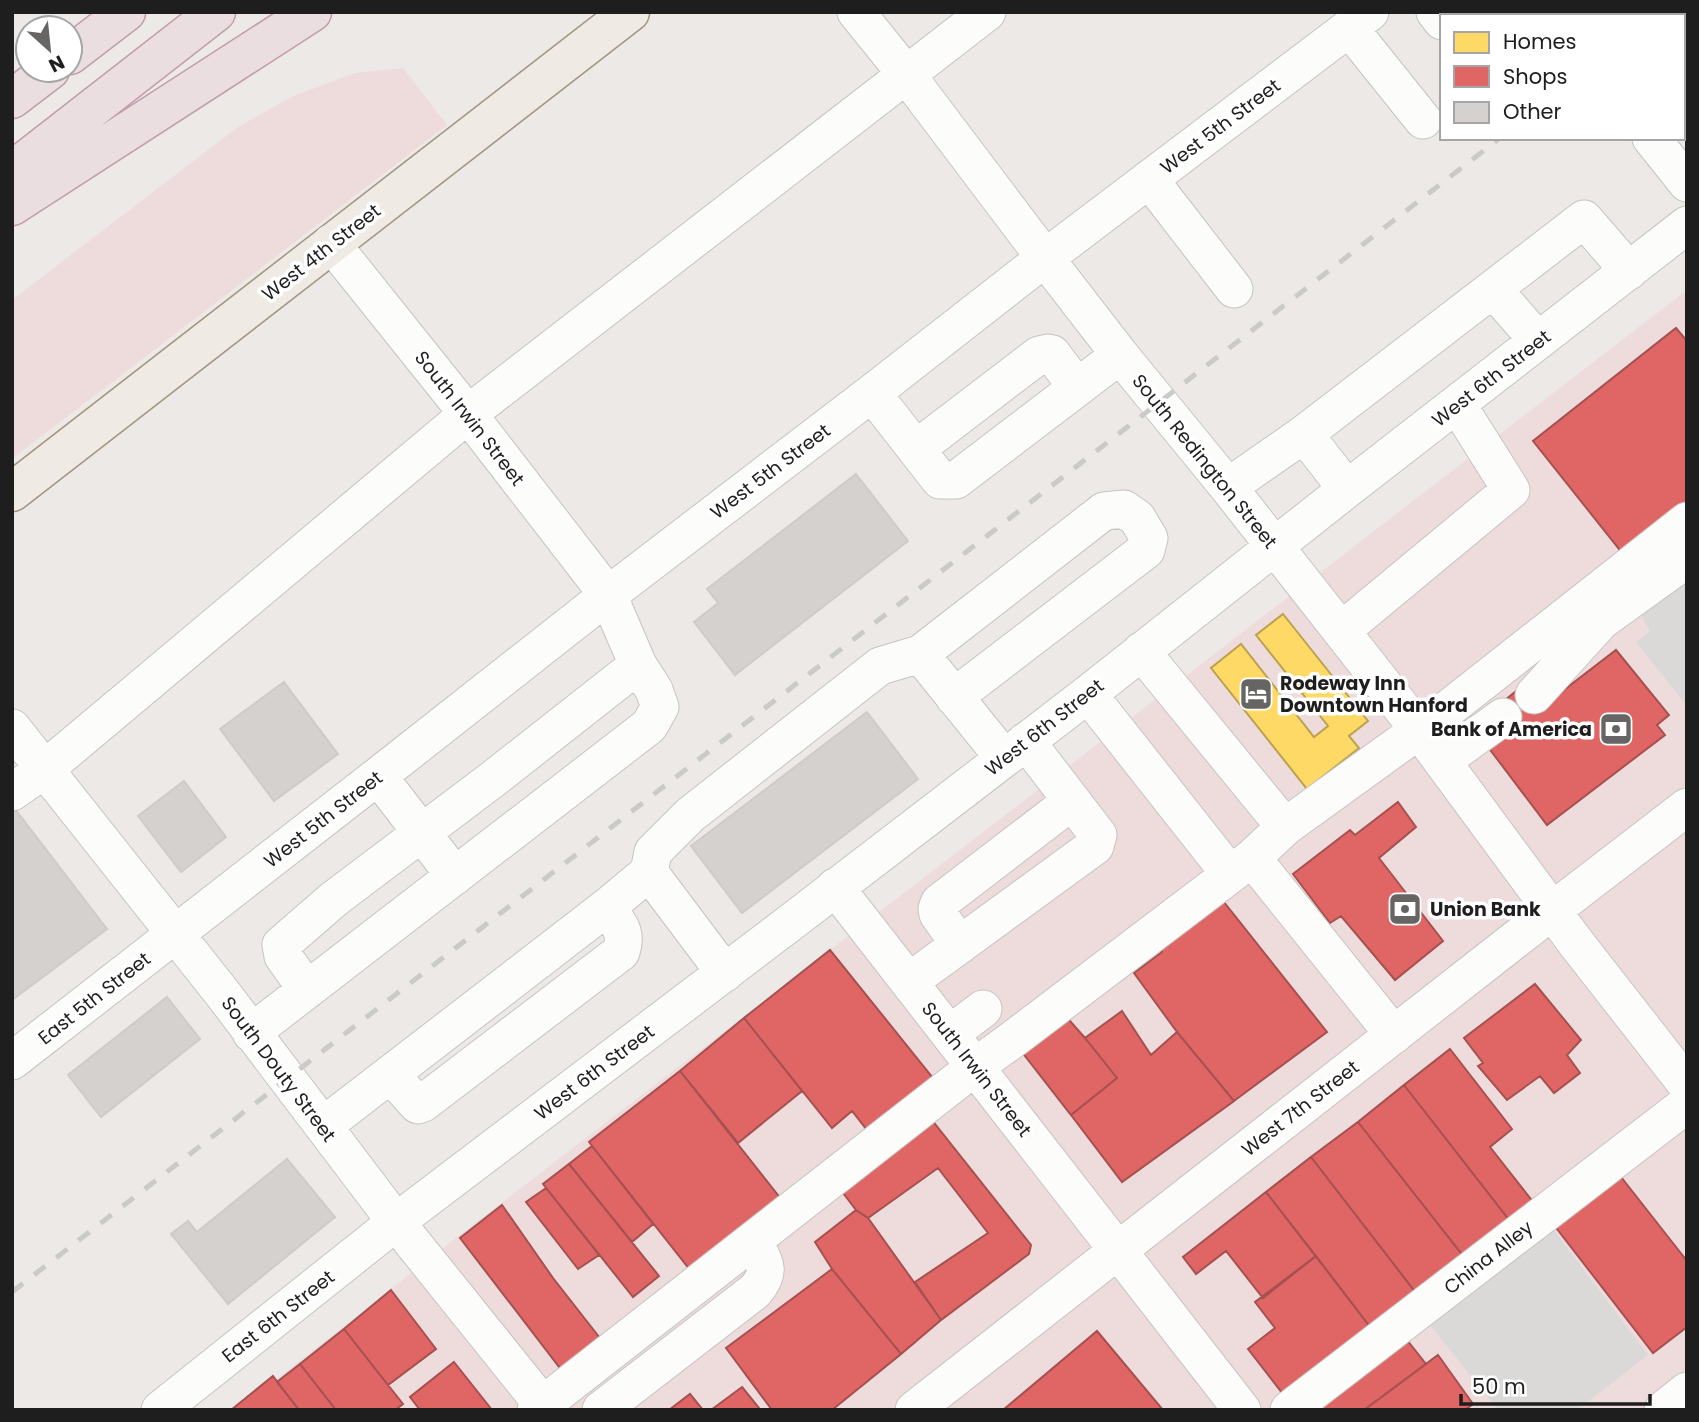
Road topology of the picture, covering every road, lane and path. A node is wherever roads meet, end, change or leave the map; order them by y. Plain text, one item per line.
1 (125, 12) edge
2 (216, 12) edge
3 (312, 12) edge
4 (630, 12) edge
5 (856, 12) edge
6 (987, 12) edge
7 (1360, 21) edge
8 (84, 44) edge
9 (906, 74) junction
10 (32, 84) edge
11 (12, 99) edge
12 (1423, 120) dead end
13 (1653, 140) edge
14 (12, 170) edge
15 (1149, 179) junction
16 (1687, 183) edge
17 (12, 206) edge
18 (1687, 225) edge
19 (331, 243) junction
20 (1045, 258) junction
21 (1629, 271) junction
22 (1234, 289) dead end
23 (1493, 289) junction
24 (1538, 341) junction
25 (1120, 355) junction
26 (1077, 387) junction
27 (872, 393) junction
28 (1457, 404) junction
29 (468, 414) junction
30 (1304, 434) junction
31 (916, 449) junction
32 (1228, 487) junction
33 (1346, 489) junction
34 (12, 492) edge
35 (1687, 521) edge
36 (1275, 546) junction
37 (1687, 559) edge
38 (608, 595) junction
39 (1341, 631) junction
40 (1141, 652) junction
41 (920, 654) junction
42 (638, 666) junction
43 (1088, 694) junction
44 (1534, 695) dead end
45 (954, 697) junction
46 (1503, 717) dead end
47 (12, 728) edge
48 (1419, 730) junction
49 (1015, 749) junction
50 (1443, 761) junction
51 (45, 769) junction
52 (378, 776) junction
53 (12, 792) edge
54 (1072, 801) junction
55 (1687, 807) edge
56 (1285, 827) junction
57 (422, 833) junction
58 (1241, 866) junction
59 (649, 872) junction
60 (455, 876) junction
61 (835, 887) junction
62 (1553, 910) junction
63 (175, 934) junction
64 (960, 945) junction
65 (725, 973) junction
66 (910, 981) junction
67 (307, 990) junction
68 (983, 1009) dead end
69 (251, 1033) junction
70 (950, 1034) junction
71 (1394, 1035) junction
72 (12, 1061) edge
73 (975, 1066) junction
74 (1687, 1085) edge
75 (1687, 1104) edge
76 (323, 1126) junction
77 (396, 1222) junction
78 (752, 1241) junction
79 (1118, 1250) junction
80 (1687, 1391) edge
81 (542, 1408) edge
82 (160, 1410) edge
83 (601, 1410) edge
84 (915, 1410) edge
85 (1242, 1410) edge
86 (1289, 1410) edge
87 (1662, 1410) edge

1 - 8 highway
2 - 14 highway
3 - 17 highway
4 - 19 main road, West 4th Street
5 - 9 street, South Redington Street
6 - 9 street
7 - 12 street
7 - 15 street, West 5th Street
9 - 20 street, South Redington Street
9 - 29 street
10 - 11 highway
13 - 16 street
15 - 20 street, West 5th Street
15 - 22 street
18 - 21 street, West 6th Street
19 - 29 street, South Irwin Street
19 - 34 main road, West 4th Street
20 - 25 street, South Redington Street
20 - 27 street, West 5th Street
21 - 23 street
21 - 24 street, West 6th Street
23 - 24 street
23 - 30 street
24 - 28 street, West 6th Street
25 - 26 street
25 - 32 street, South Redington Street
26 - 31 street
26 - 31 street
27 - 31 street
27 - 38 street, West 5th Street
28 - 33 street, West 6th Street
28 - 39 street
29 - 38 street, South Irwin Street
29 - 51 street
30 - 32 street
30 - 33 street
32 - 36 street, South Redington Street
33 - 36 street, West 6th Street
35 - 48 street
36 - 39 street, South Redington Street
36 - 40 street, West 6th Street
37 - 44 street
38 - 42 street, South Irwin Street
38 - 52 street, West 5th Street
39 - 48 street, South Redington Street
40 - 43 street, West 6th Street
40 - 56 street
41 - 45 street
41 - 45 street
41 - 59 street
42 - 57 street
42 - 60 street, South Irwin Street
43 - 49 street, West 6th Street
43 - 58 street
45 - 49 street
46 - 50 street
47 - 51 street, South Douty Street
48 - 50 street, South Redington Street
48 - 56 street
49 - 54 street
49 - 61 street, West 6th Street
50 - 62 street, South Redington Street
51 - 53 street
51 - 63 street, South Douty Street
52 - 57 street
52 - 63 street, West 5th Street
54 - 64 street
54 - 64 street
55 - 62 street, West 7th Street
56 - 58 street
57 - 60 street
57 - 67 street
58 - 71 street
58 - 73 street
59 - 65 street
59 - 76 street
60 - 67 street
61 - 65 street, West 6th Street
61 - 66 street, South Irwin Street
62 - 71 street, West 7th Street
62 - 74 street, South Redington Street
63 - 69 street, South Douty Street
63 - 72 street, East 5th Street
64 - 66 street
65 - 77 street, West 6th Street
66 - 70 street, South Irwin Street
67 - 69 street
68 - 70 street
69 - 76 street, South Douty Street
70 - 73 street, South Irwin Street
71 - 79 street, West 7th Street
73 - 78 street
73 - 79 street, South Irwin Street
75 - 86 street, China Alley
76 - 77 street, South Douty Street
77 - 81 street, South Douty Street
77 - 82 street, East 6th Street
78 - 81 street
78 - 83 street
79 - 84 street, West 7th Street
79 - 85 street, South Irwin Street
80 - 87 street

